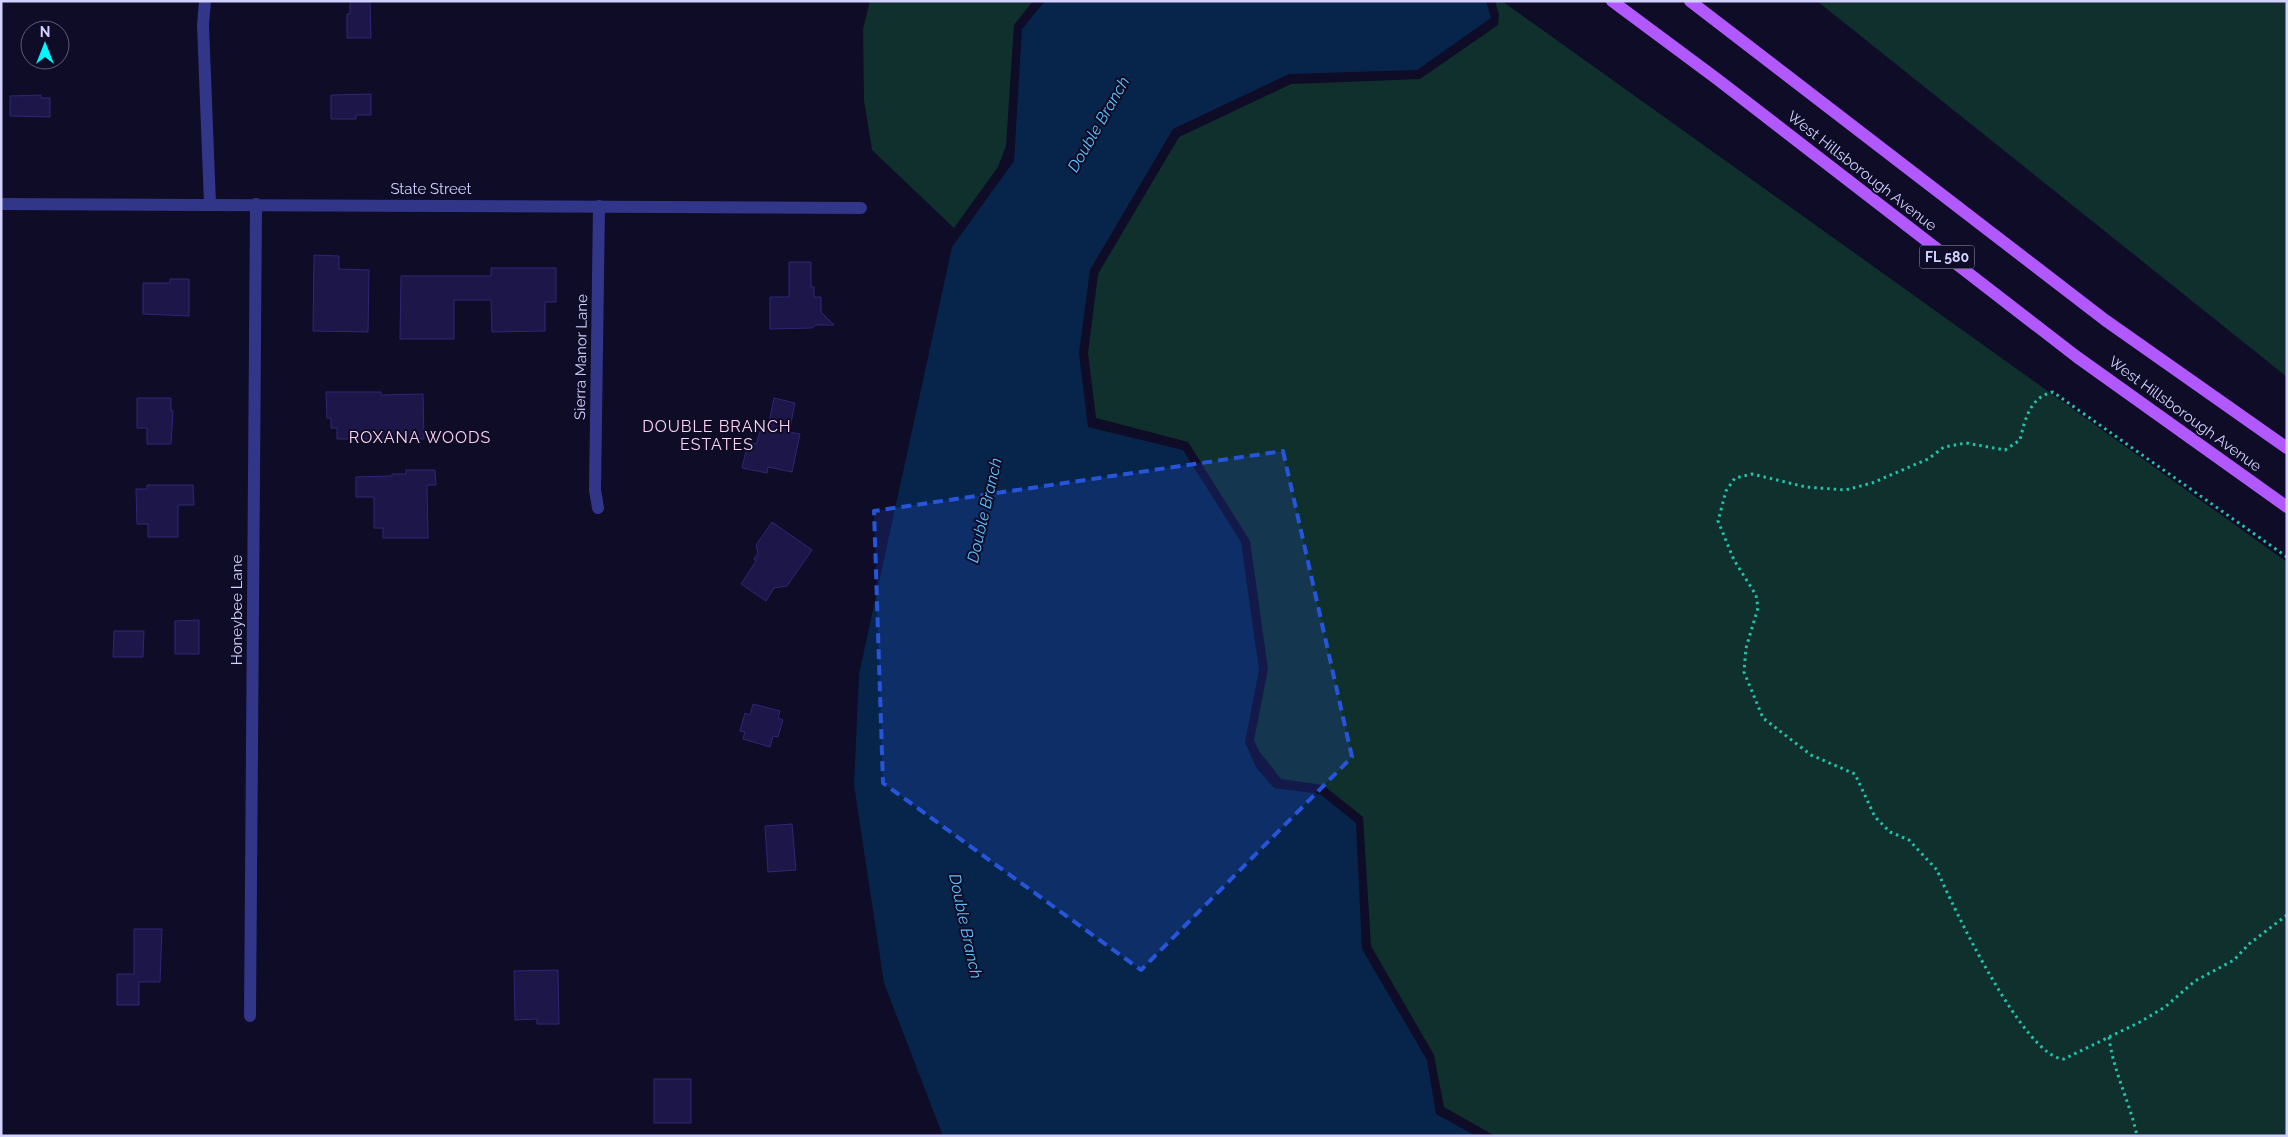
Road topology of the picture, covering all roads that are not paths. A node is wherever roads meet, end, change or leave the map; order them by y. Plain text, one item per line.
1 (205, 1) edge
2 (1612, 1) edge
3 (1690, 1) edge
4 (1, 204) edge
5 (210, 204) junction
6 (256, 204) junction
7 (599, 206) junction
8 (861, 208) dead end
9 (2287, 448) edge
10 (2287, 507) edge
11 (598, 508) dead end
12 (250, 1016) dead end

1 - 5 street
2 - 10 main road, West Hillsborough Avenue / FL 580
3 - 9 main road, West Hillsborough Avenue / FL 580
4 - 5 street, State Street
5 - 6 street, State Street
6 - 7 street, State Street
6 - 12 street, Honeybee Lane
7 - 8 street, State Street
7 - 11 street, Sierra Manor Lane

